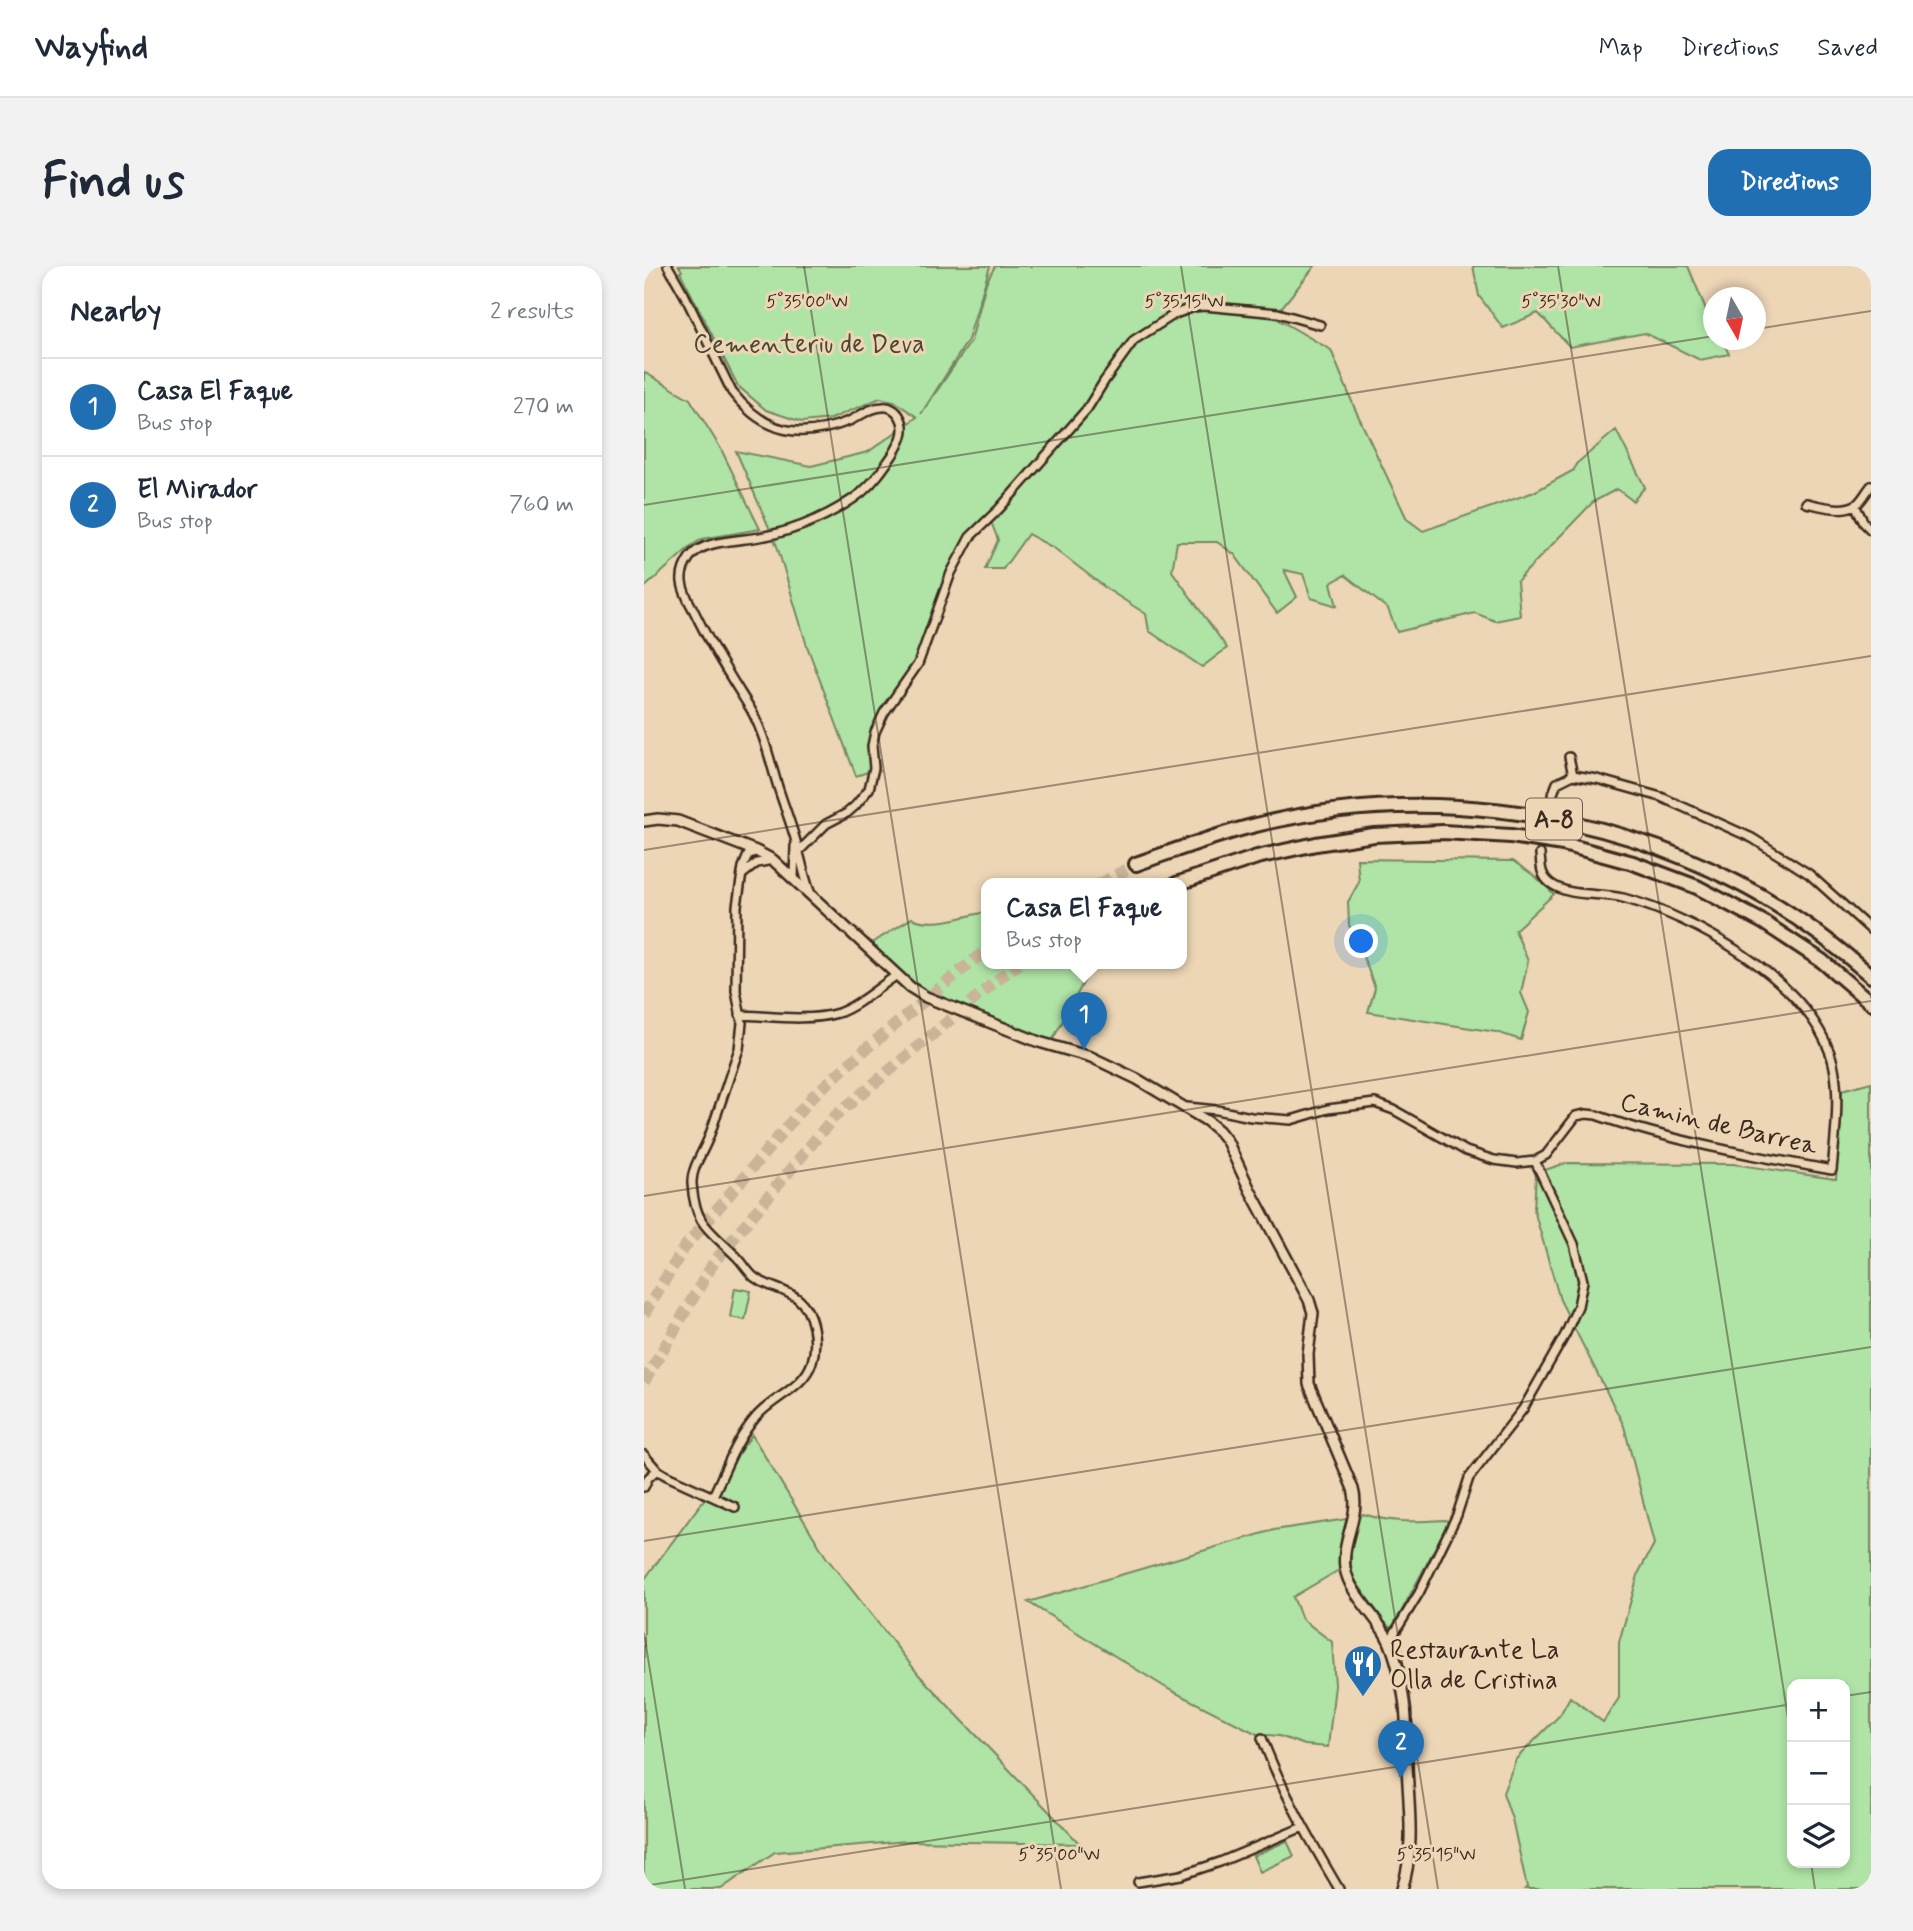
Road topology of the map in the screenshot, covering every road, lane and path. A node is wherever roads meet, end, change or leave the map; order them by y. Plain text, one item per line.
1 (668, 266) edge
2 (1320, 325) dead end
3 (1871, 486) edge
4 (1806, 503) dead end
5 (1855, 505) junction
6 (1871, 530) edge
7 (1569, 757) dead end
8 (1573, 775) junction
9 (1552, 796) tunnel mouth
10 (644, 821) edge
11 (757, 851) junction
12 (797, 853) junction
13 (1540, 854) tunnel mouth
14 (777, 863) junction
15 (802, 863) junction
16 (1136, 864) tunnel mouth
17 (749, 868) junction
18 (743, 874) junction
19 (794, 878) junction
20 (1187, 880) edge
21 (811, 894) junction
22 (1871, 930) edge
23 (897, 975) junction
24 (1871, 976) edge
25 (1871, 1003) edge
26 (740, 1015) junction
27 (1185, 1107) junction
28 (1535, 1161) junction
29 (644, 1455) edge
30 (657, 1470) junction
31 (644, 1487) edge
32 (713, 1496) junction
33 (735, 1507) dead end
34 (1389, 1642) junction
35 (1262, 1738) dead end
36 (1303, 1827) junction
37 (1138, 1882) dead end
38 (1339, 1889) edge
39 (1402, 1889) edge

1 - 12 street
2 - 12 street
3 - 5 street
4 - 5 street
5 - 6 street
7 - 8 street
8 - 9 street
8 - 22 street
10 - 11 street
11 - 14 street
11 - 17 street
11 - 18 street
12 - 14 street
12 - 15 street
12 - 19 street
13 - 28 street, Camin de Barrea
14 - 17 street
14 - 19 street
15 - 19 street
15 - 21 street
16 - 24 highway, A-8
17 - 18 street
18 - 26 street
19 - 21 street
20 - 25 highway, A-8
21 - 23 street
23 - 26 street
23 - 27 street
26 - 32 street
27 - 28 street
27 - 34 street
28 - 34 street
29 - 30 street
30 - 31 street
30 - 32 street
32 - 33 street
34 - 39 street
35 - 36 street
36 - 37 street
36 - 38 street

